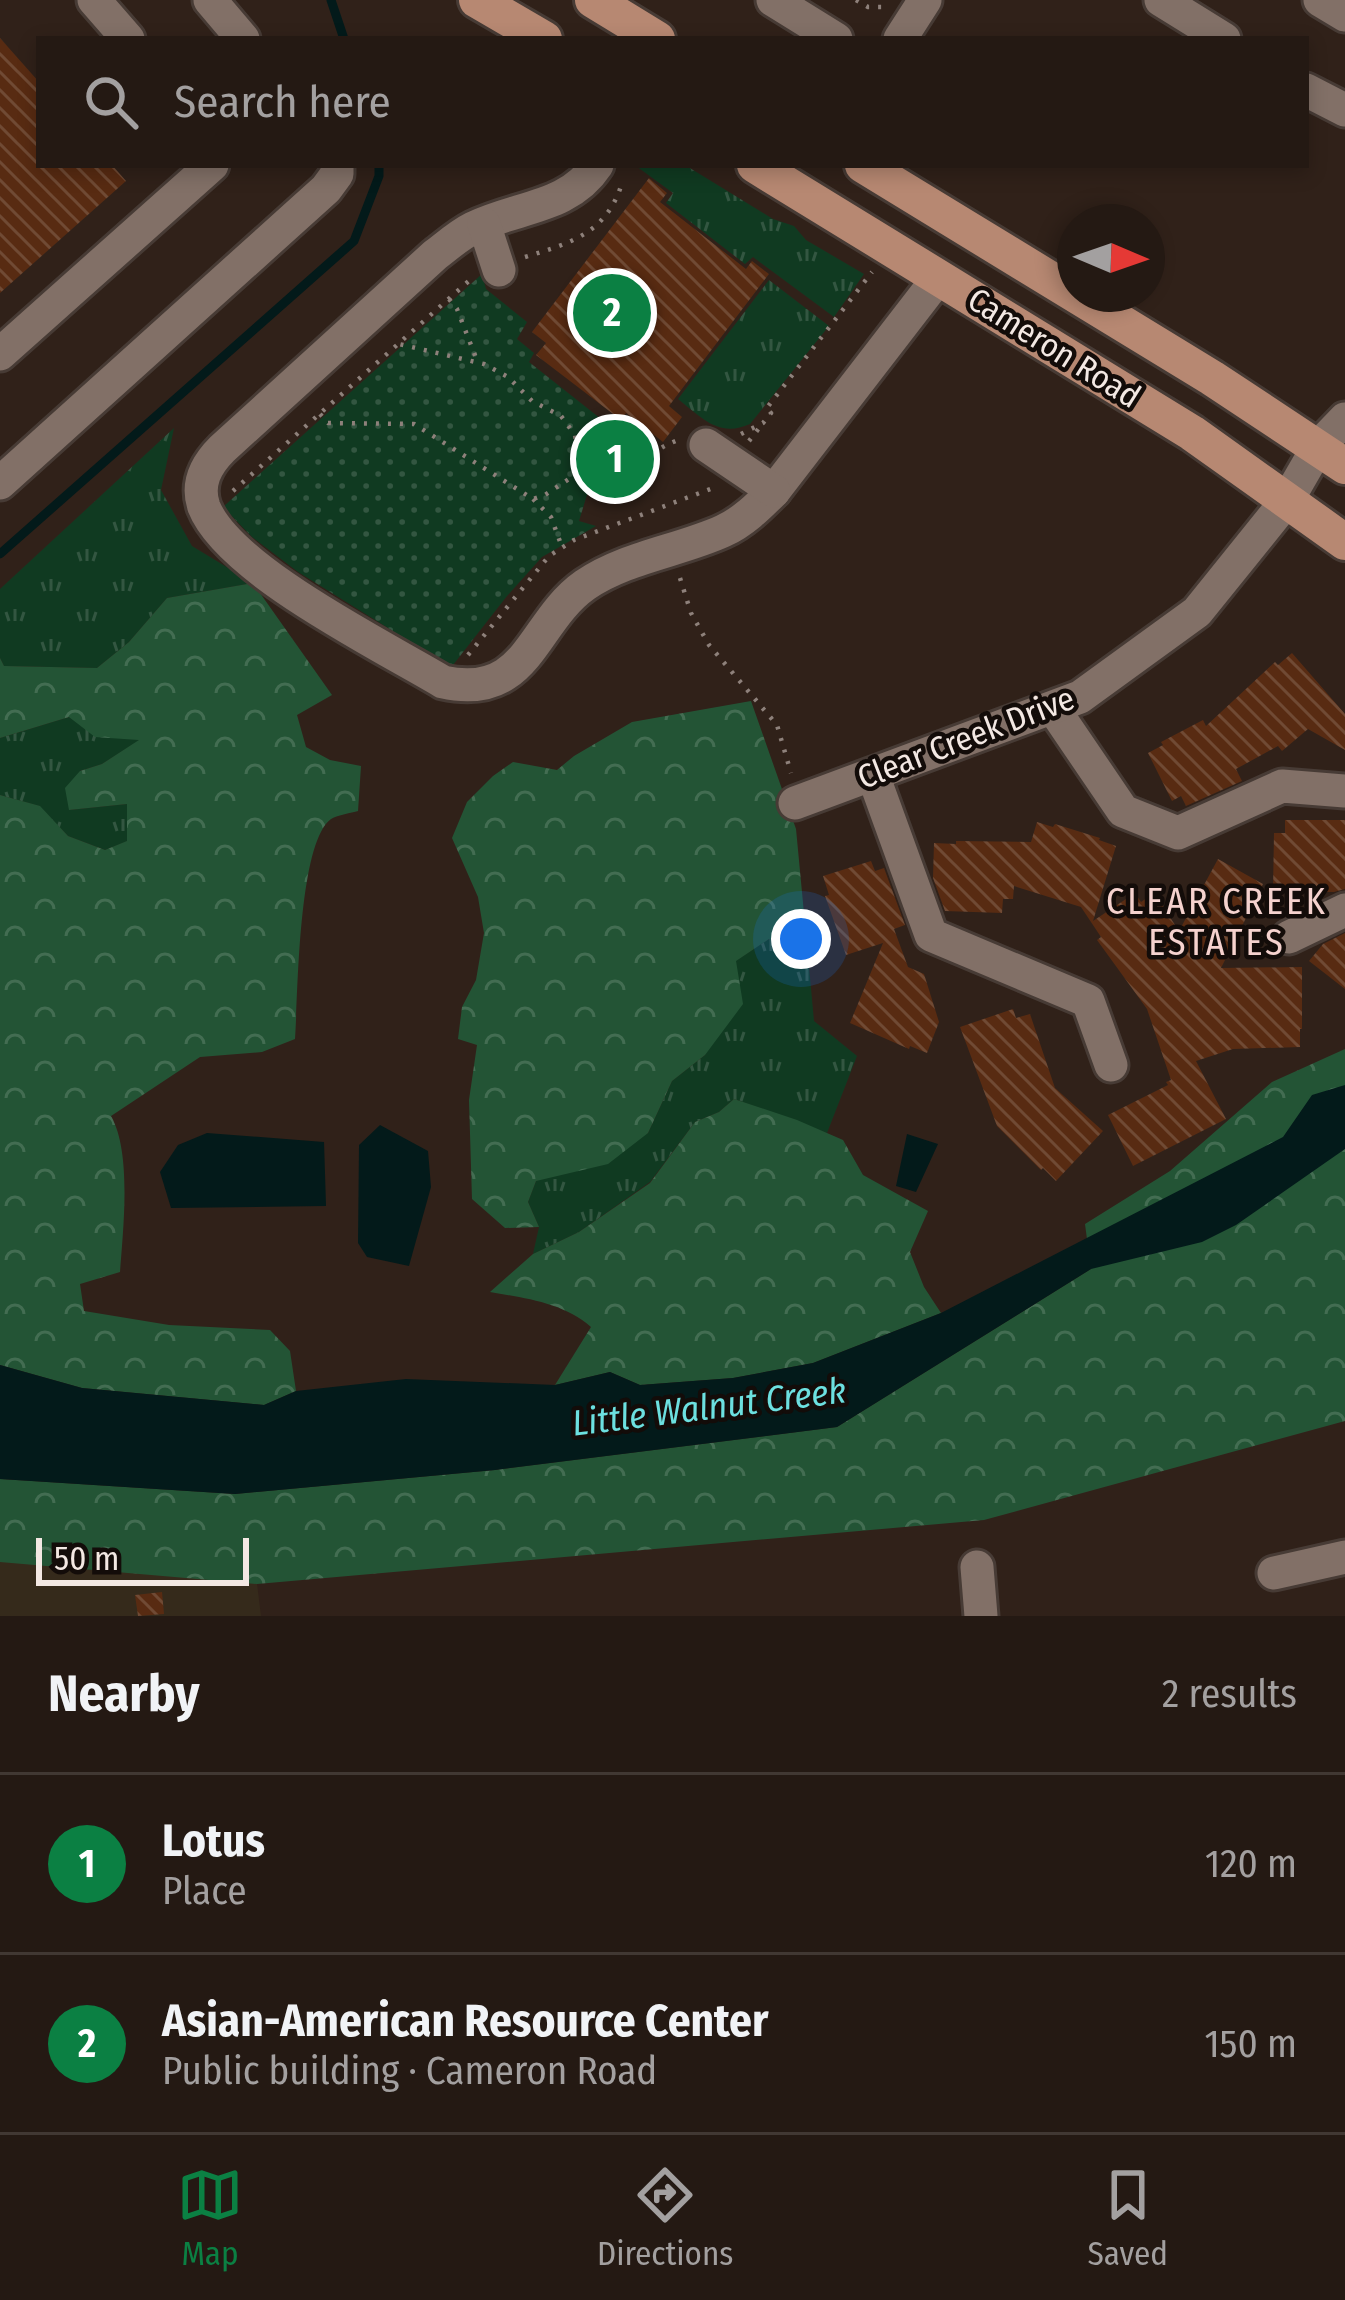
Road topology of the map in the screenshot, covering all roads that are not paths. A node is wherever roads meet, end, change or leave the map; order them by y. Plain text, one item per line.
1 (94, 0) edge
2 (210, 0) edge
3 (477, 0) edge
4 (593, 0) edge
5 (773, 0) edge
6 (1161, 0) edge
7 (1320, 0) edge
8 (1345, 15) edge
9 (125, 36) edge
10 (240, 36) edge
11 (539, 36) edge
12 (652, 36) edge
13 (831, 36) edge
14 (1219, 36) edge
15 (1309, 92) edge
16 (1345, 110) edge
17 (209, 168) edge
18 (337, 168) edge
19 (759, 168) edge
20 (868, 168) edge
21 (611, 171) edge
22 (484, 224) junction
23 (498, 268) road end
24 (939, 277) junction
25 (0, 354) edge
26 (1345, 419) edge
27 (709, 438) road end
28 (1332, 457) edge
29 (0, 483) edge
30 (774, 491) junction
31 (1288, 500) junction
32 (1345, 542) edge
33 (1053, 708) junction
34 (873, 775) junction
35 (1345, 791) edge
36 (797, 802) road end
37 (1345, 910) edge
38 (1289, 938) dead end
39 (1111, 1064) dead end
40 (1345, 1557) edge
41 (977, 1567) dead end
42 (1274, 1574) dead end
43 (981, 1616) edge

1 - 9 street
2 - 10 street
3 - 11 main road
4 - 12 main road
5 - 13 street
6 - 14 street
7 - 8 street
15 - 16 street
17 - 25 street
18 - 29 street
19 - 24 main road, Cameron Road
20 - 28 main road, Cameron Road
21 - 22 street
22 - 23 street
22 - 30 street
24 - 30 street
24 - 31 main road, Cameron Road
26 - 28 street, Clear Creek Drive
27 - 30 street
28 - 31 street, Clear Creek Drive
31 - 32 main road, Cameron Road
31 - 33 street, Clear Creek Drive
33 - 34 street, Clear Creek Drive
33 - 35 street
34 - 36 street, Clear Creek Drive
34 - 39 street
37 - 38 street
40 - 42 street
41 - 43 street

